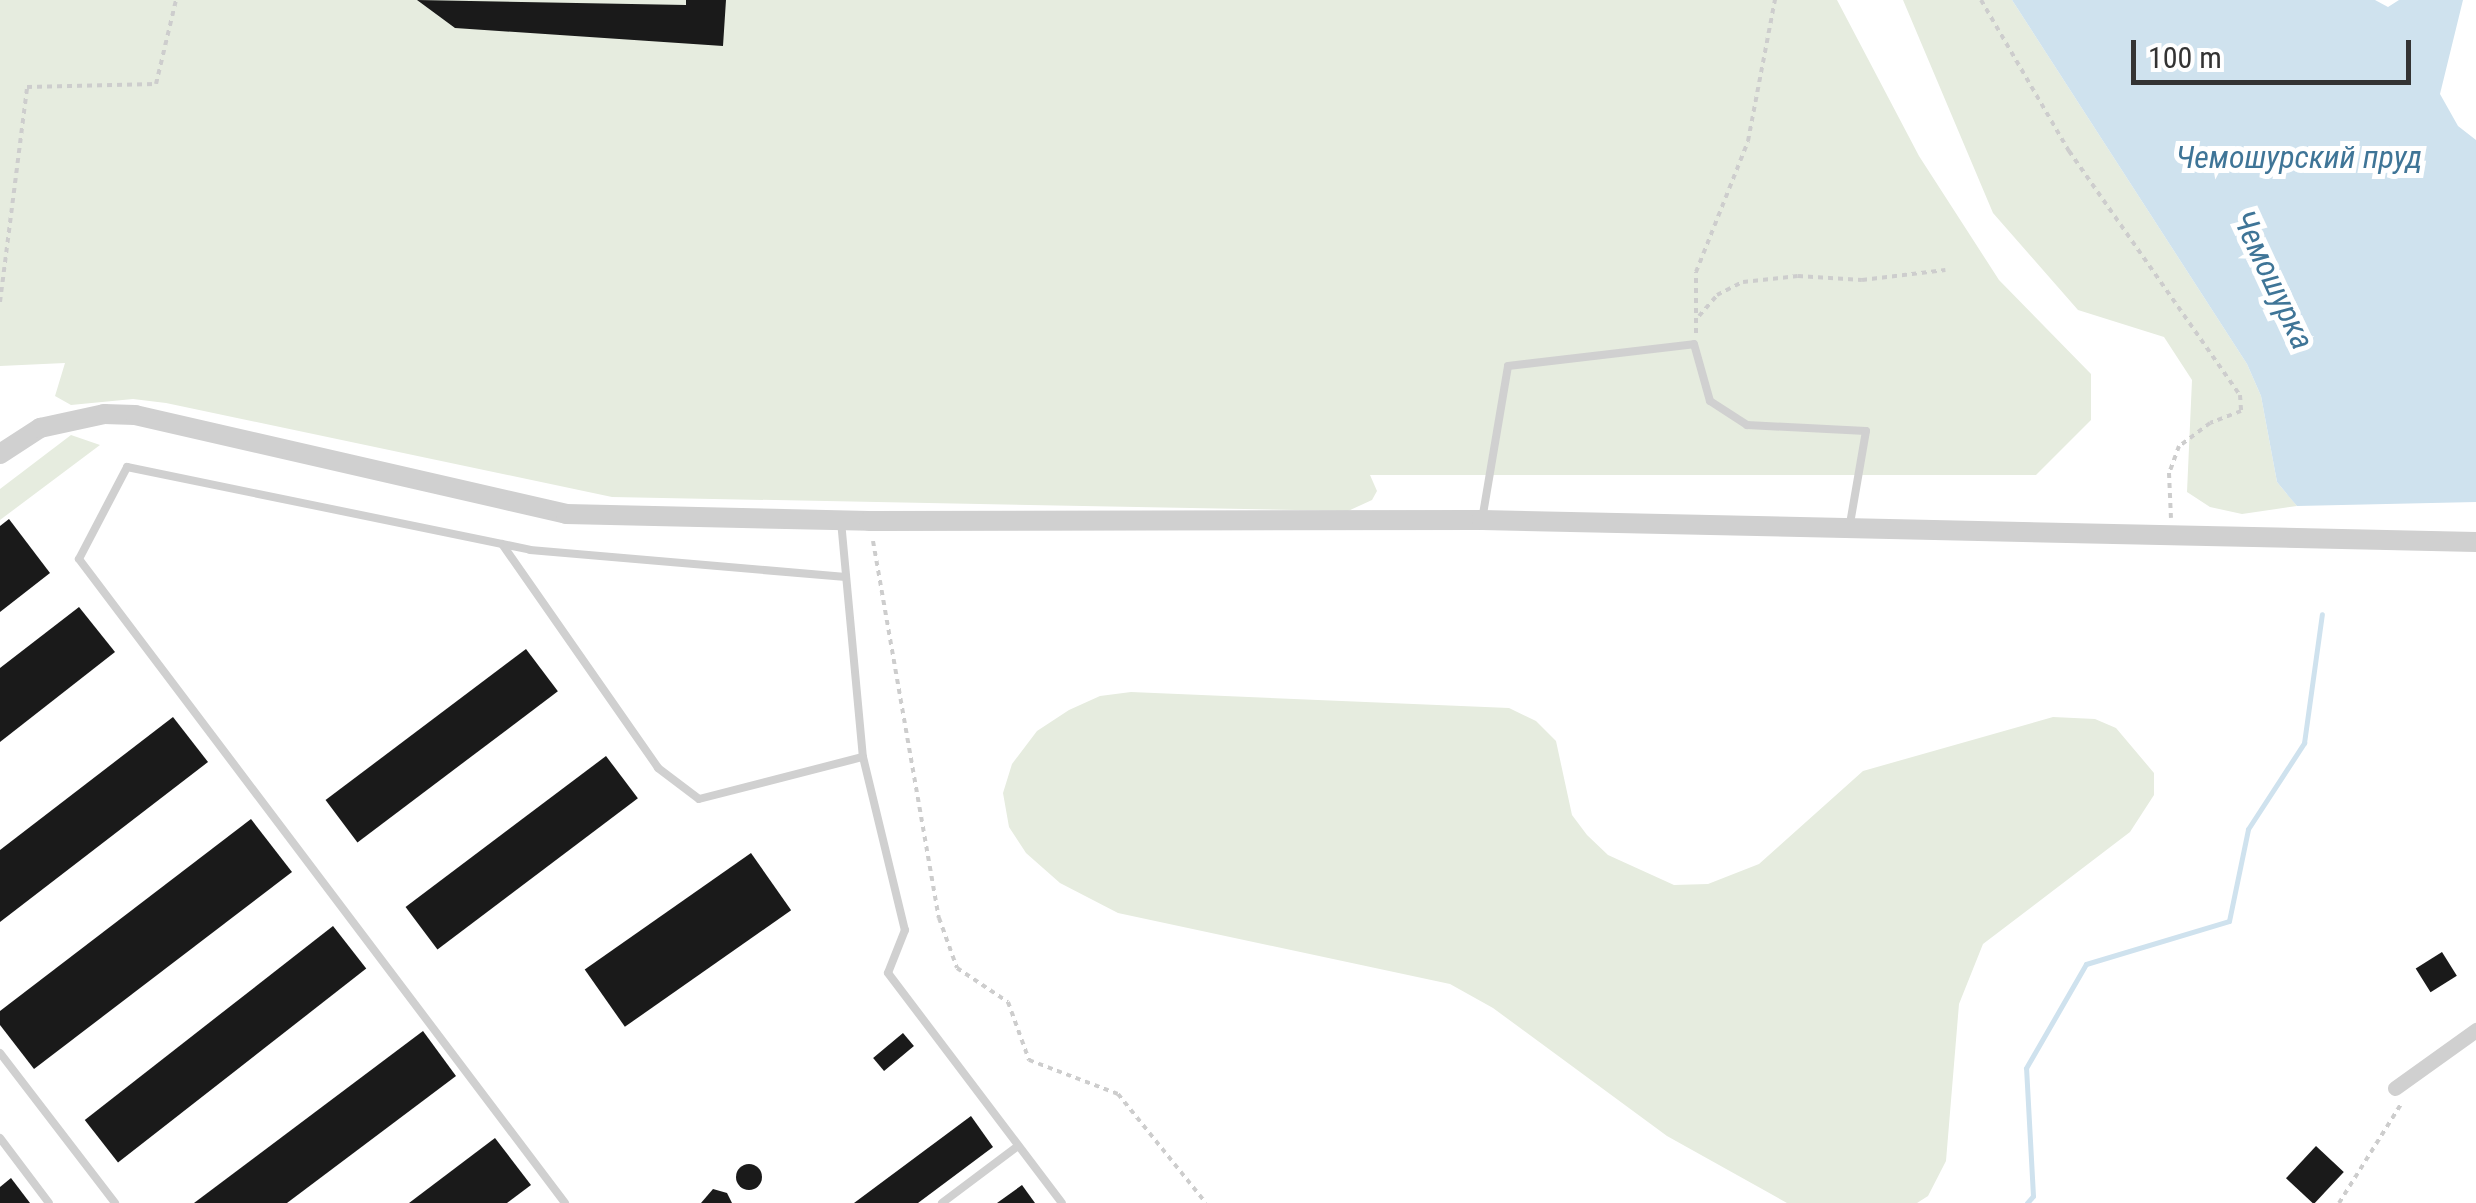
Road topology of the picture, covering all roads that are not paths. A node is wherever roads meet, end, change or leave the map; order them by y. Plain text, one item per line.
1 (0, 454) edge
2 (1482, 520) junction
3 (841, 521) junction
4 (1850, 526) junction
5 (2476, 542) edge
6 (502, 544) junction
7 (846, 577) junction
8 (863, 757) junction
9 (2476, 1030) edge
10 (0, 1053) edge
11 (2400, 1092) road end
12 (0, 1138) edge
13 (1018, 1146) junction
14 (49, 1203) edge
15 (116, 1203) edge
16 (565, 1203) edge
17 (942, 1203) edge
18 (1062, 1203) edge

1 - 3 street
2 - 3 street
2 - 4 street
2 - 4 lane
3 - 7 lane
4 - 5 street
6 - 7 lane
6 - 8 lane
6 - 16 lane
7 - 8 lane
8 - 13 lane
9 - 11 street
10 - 15 lane
12 - 14 lane
13 - 17 lane
13 - 18 lane

